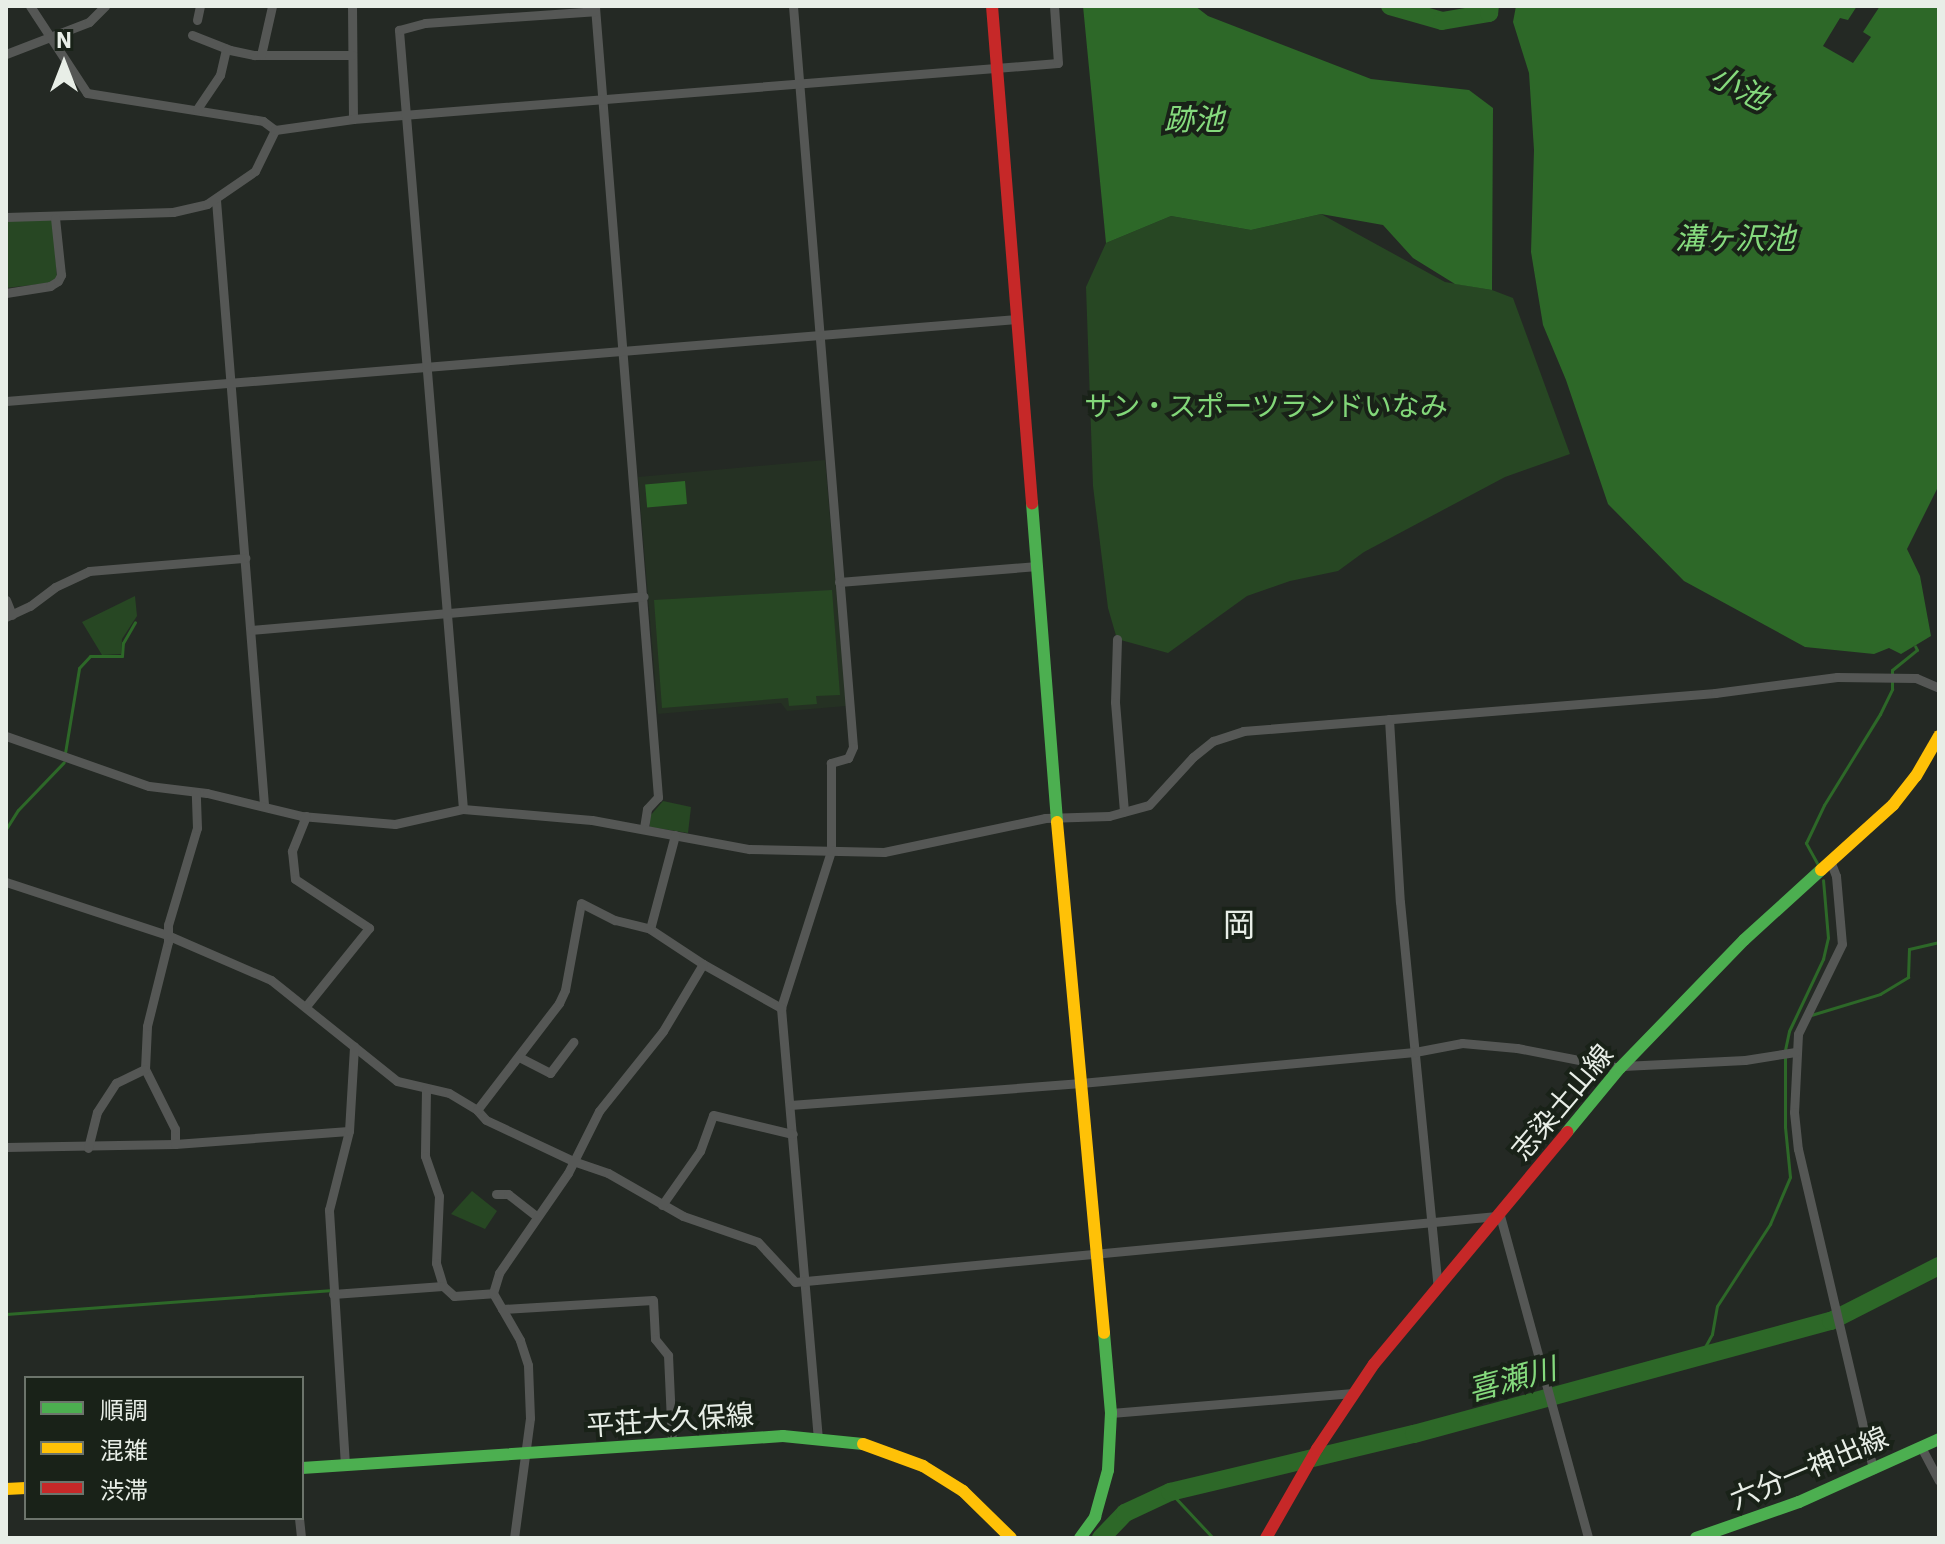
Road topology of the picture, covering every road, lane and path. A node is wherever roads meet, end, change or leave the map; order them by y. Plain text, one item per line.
1 (30, 6) edge
2 (105, 6) edge
3 (200, 6) edge
4 (272, 6) edge
5 (352, 6) edge
6 (793, 6) edge
7 (992, 6) edge
8 (1054, 6) edge
9 (595, 8) edge
10 (197, 20) dead end
11 (192, 35) dead end
12 (51, 38) junction
13 (226, 49) junction
14 (6, 54) edge
15 (261, 55) junction
16 (352, 55) junction
17 (997, 69) junction
18 (798, 85) junction
19 (602, 102) junction
20 (197, 109) junction
21 (406, 116) junction
22 (353, 119) junction
23 (275, 130) junction
24 (216, 200) junction
25 (6, 217) edge
26 (55, 218) junction
27 (6, 293) edge
28 (1017, 319) junction
29 (820, 336) junction
30 (622, 350) junction
31 (426, 367) junction
32 (230, 381) junction
33 (6, 401) edge
34 (245, 558) junction
35 (1037, 566) junction
36 (839, 582) junction
37 (644, 596) junction
38 (6, 600) edge
39 (446, 613) junction
40 (9, 616) edge
41 (251, 630) junction
42 (1117, 639) dead end
43 (1939, 688) edge
44 (1389, 719) junction
45 (6, 736) edge
46 (1939, 736) edge
47 (196, 792) junction
48 (264, 805) junction
49 (463, 809) junction
50 (1124, 812) junction
51 (306, 816) junction
52 (1057, 818) junction
53 (644, 828) junction
54 (675, 835) junction
55 (831, 851) junction
56 (1831, 863) junction
57 (6, 882) edge
58 (650, 929) junction
59 (167, 935) junction
60 (703, 964) junction
61 (306, 1006) junction
62 (781, 1008) junction
63 (573, 1042) dead end
64 (354, 1046) junction
65 (1415, 1052) junction
66 (1793, 1052) junction
67 (519, 1057) junction
68 (1621, 1067) junction
69 (145, 1069) junction
70 (1081, 1083) junction
71 (426, 1089) junction
72 (790, 1105) junction
73 (477, 1110) junction
74 (349, 1131) junction
75 (793, 1134) junction
76 (175, 1144) junction
77 (6, 1147) edge
78 (88, 1148) junction
79 (573, 1161) junction
80 (496, 1194) dead end
81 (662, 1205) junction
82 (1498, 1214) junction
83 (537, 1217) junction
84 (1432, 1220) junction
85 (1097, 1251) junction
86 (805, 1279) junction
87 (443, 1286) junction
88 (1438, 1287) junction
89 (493, 1293) junction
90 (333, 1294) junction
91 (502, 1309) junction
92 (1353, 1393) junction
93 (1111, 1413) junction
94 (818, 1437) junction
95 (1939, 1439) edge
96 (672, 1443) junction
97 (1921, 1447) junction
98 (524, 1454) junction
99 (345, 1465) junction
100 (304, 1468) edge
101 (1873, 1469) junction
102 (1939, 1481) edge
103 (514, 1538) edge
104 (1011, 1538) edge
105 (1080, 1538) edge
106 (1266, 1538) edge
107 (1588, 1538) edge
108 (1696, 1538) edge

1 - 12 street
2 - 12 street
3 - 10 street
4 - 15 street
5 - 16 street
6 - 18 street
7 - 17 main road
8 - 17 street
9 - 19 street
9 - 21 street
11 - 13 street
12 - 14 street
12 - 20 street
13 - 15 street
13 - 20 street
15 - 16 street
16 - 22 street
17 - 18 street
17 - 28 main road
18 - 19 street
18 - 29 street
19 - 21 street
19 - 30 street
20 - 23 street
21 - 22 street
21 - 31 street
22 - 23 street
23 - 24 street
24 - 26 street
24 - 32 street
25 - 26 street
26 - 27 street
28 - 29 street
28 - 35 main road
29 - 30 street
29 - 36 street
30 - 31 street
30 - 37 street
31 - 32 street
31 - 39 street
32 - 33 street
32 - 34 street
34 - 40 street
34 - 41 street
35 - 36 street
35 - 52 main road
36 - 55 street
37 - 39 street
37 - 53 street
38 - 40 street
39 - 41 street
39 - 49 street
41 - 48 street
42 - 50 street
43 - 44 street
44 - 50 street
44 - 65 street
45 - 47 street
46 - 56 main road, 志染土山線
47 - 48 street
47 - 59 street
48 - 51 street
49 - 51 street
49 - 53 street
50 - 52 street
51 - 61 street
52 - 55 street
52 - 70 main road
53 - 54 street
54 - 55 street
54 - 58 street
55 - 62 street
56 - 66 street
56 - 68 main road, 志染土山線
57 - 59 street
58 - 60 street
58 - 67 street
59 - 61 street
59 - 69 street
60 - 62 street
60 - 79 street
61 - 64 street
62 - 72 street
63 - 67 street
64 - 71 street
64 - 74 street
65 - 68 street
65 - 70 street
65 - 84 street
66 - 68 street
66 - 101 street
67 - 73 street
68 - 82 main road, 志染土山線
69 - 76 street
69 - 78 street
70 - 72 street
70 - 85 main road
71 - 73 street
71 - 87 street
72 - 75 street
73 - 79 street
74 - 76 street
74 - 90 street
75 - 81 street
75 - 86 street
76 - 78 street
77 - 78 street
79 - 81 street
79 - 83 street
80 - 83 street
81 - 86 street
82 - 84 street
82 - 88 main road, 志染土山線
82 - 107 street
83 - 89 street
84 - 85 street
84 - 88 street
85 - 86 street
85 - 93 main road
86 - 94 street
87 - 89 street
87 - 90 street
88 - 92 main road, 志染土山線
89 - 91 street
90 - 99 street
91 - 96 street
91 - 98 street
92 - 93 street
92 - 106 main road, 志染土山線
93 - 105 main road
94 - 96 main road, 平荘大久保線
94 - 104 main road, 平荘大久保線
95 - 97 main road, 六分一神出線
96 - 98 main road, 平荘大久保線
97 - 101 main road, 六分一神出線
97 - 102 street
98 - 99 main road, 平荘大久保線
98 - 103 street
99 - 100 main road, 平荘大久保線
101 - 108 main road, 六分一神出線

